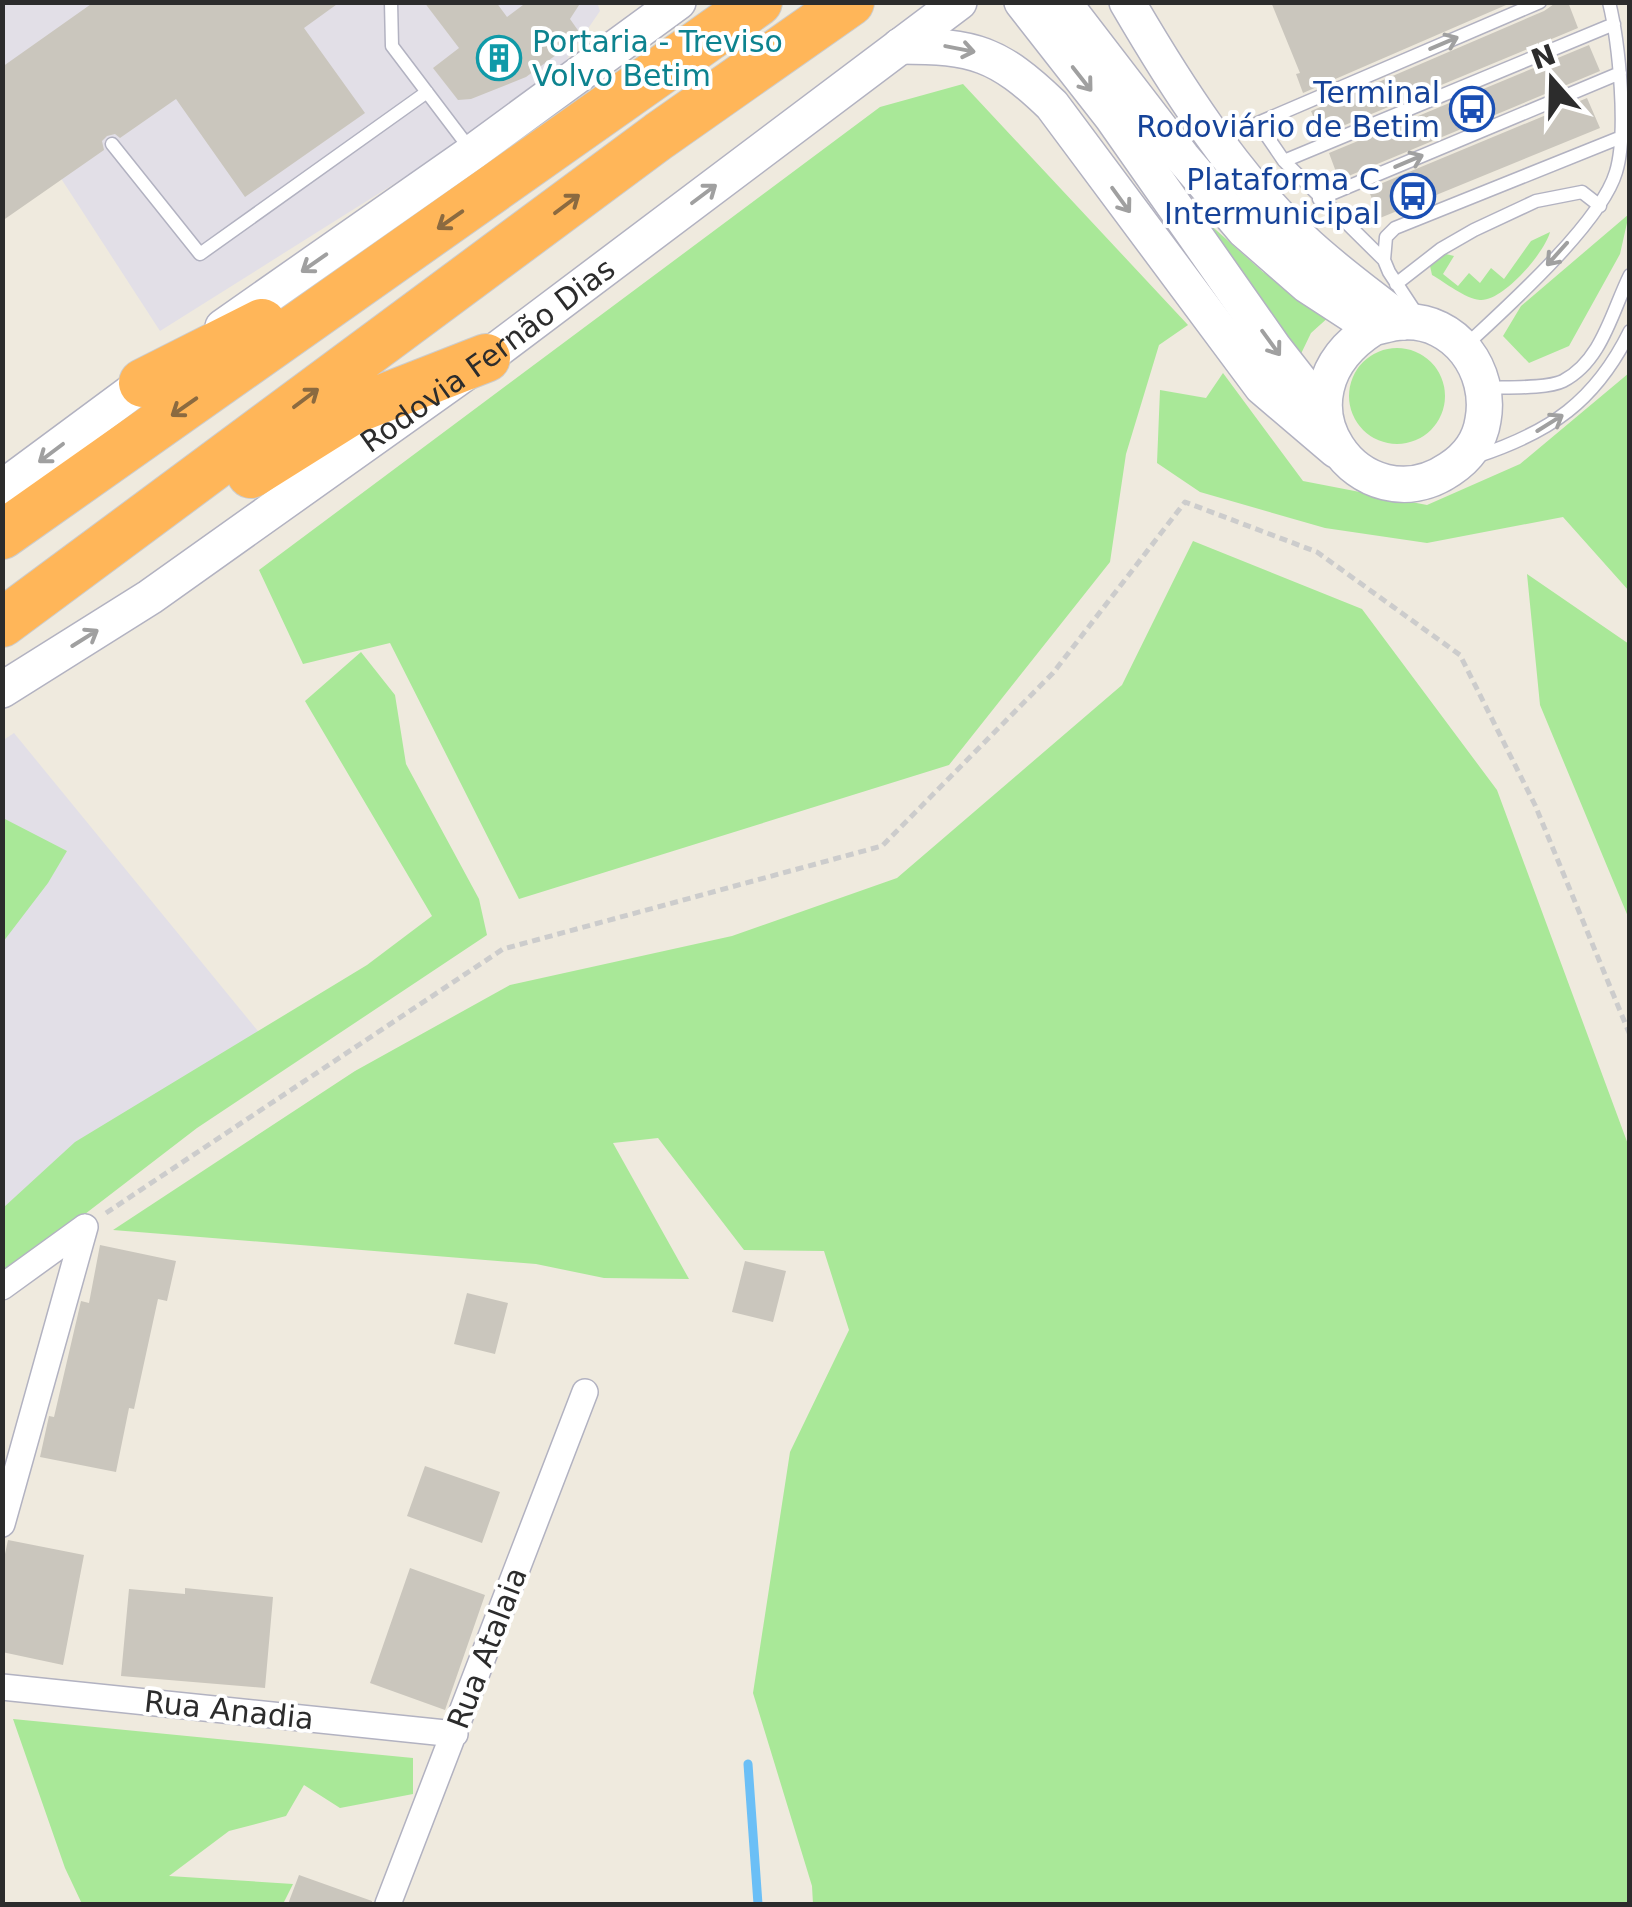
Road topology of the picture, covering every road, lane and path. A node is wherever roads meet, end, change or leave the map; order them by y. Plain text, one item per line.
1 (392, 2) edge
2 (627, 2) edge
3 (678, 2) edge
4 (758, 2) edge
5 (850, 2) edge
6 (959, 2) edge
7 (1022, 2) edge
8 (1063, 2) edge
9 (1127, 2) edge
10 (1540, 2) edge
11 (1609, 2) edge
12 (1614, 24) junction
13 (900, 46) junction
14 (609, 53) junction
15 (1620, 74) junction
16 (427, 92) junction
17 (1620, 138) junction
18 (112, 144) dead end
19 (473, 152) junction
20 (1284, 162) junction
21 (1319, 199) junction
22 (1600, 206) junction
23 (403, 252) junction
24 (1384, 260) junction
25 (1630, 275) edge
26 (1396, 284) junction
27 (1400, 325) junction
28 (1630, 332) edge
29 (1464, 347) junction
30 (486, 358) junction
31 (143, 383) junction
32 (1484, 388) junction
33 (1324, 412) junction
34 (1341, 454) junction
35 (1461, 462) junction
36 (2, 488) edge
37 (2, 535) edge
38 (2, 626) edge
39 (2, 690) edge
40 (1630, 1035) edge
41 (84, 1227) junction
42 (2, 1287) edge
43 (585, 1392) dead end
44 (2, 1524) edge
45 (2, 1687) edge
46 (454, 1734) junction
47 (388, 1904) edge

1 - 16 lane
2 - 14 main road
3 - 14 main road
4 -> 23 highway
38 -> 5 highway
6 - 13 main road, Rodovia Fernão Dias
7 -> 33 main road
8 - 27 main road
9 - 27 main road
20 -> 10 lane
11 - 12 lane
12 - 15 lane
12 - 20 lane
30 -> 13 main road, Rodovia Fernão Dias
13 -> 34 main road
14 - 19 main road
15 - 17 lane
21 -> 15 lane
16 - 18 lane
16 - 19 lane
17 - 22 lane
17 - 24 lane
19 -> 31 main road
20 - 21 lane
21 - 24 lane
22 - 26 lane
22 -> 29 lane
23 - 31 highway
23 -> 37 highway
24 - 26 lane
25 - 32 lane
26 - 27 lane
27 - 29 main road
27 - 33 main road
35 -> 28 lane
29 - 32 main road
30 - 38 highway
39 -> 30 main road, Rodovia Fernão Dias
31 -> 36 main road
32 - 35 main road
33 - 34 main road
34 - 35 main road
40 - 41 path
41 - 42 street
41 - 44 street
43 - 46 street, Rua Atalaia
45 - 46 street, Rua Anadia
46 - 47 street, Rua Atalaia

